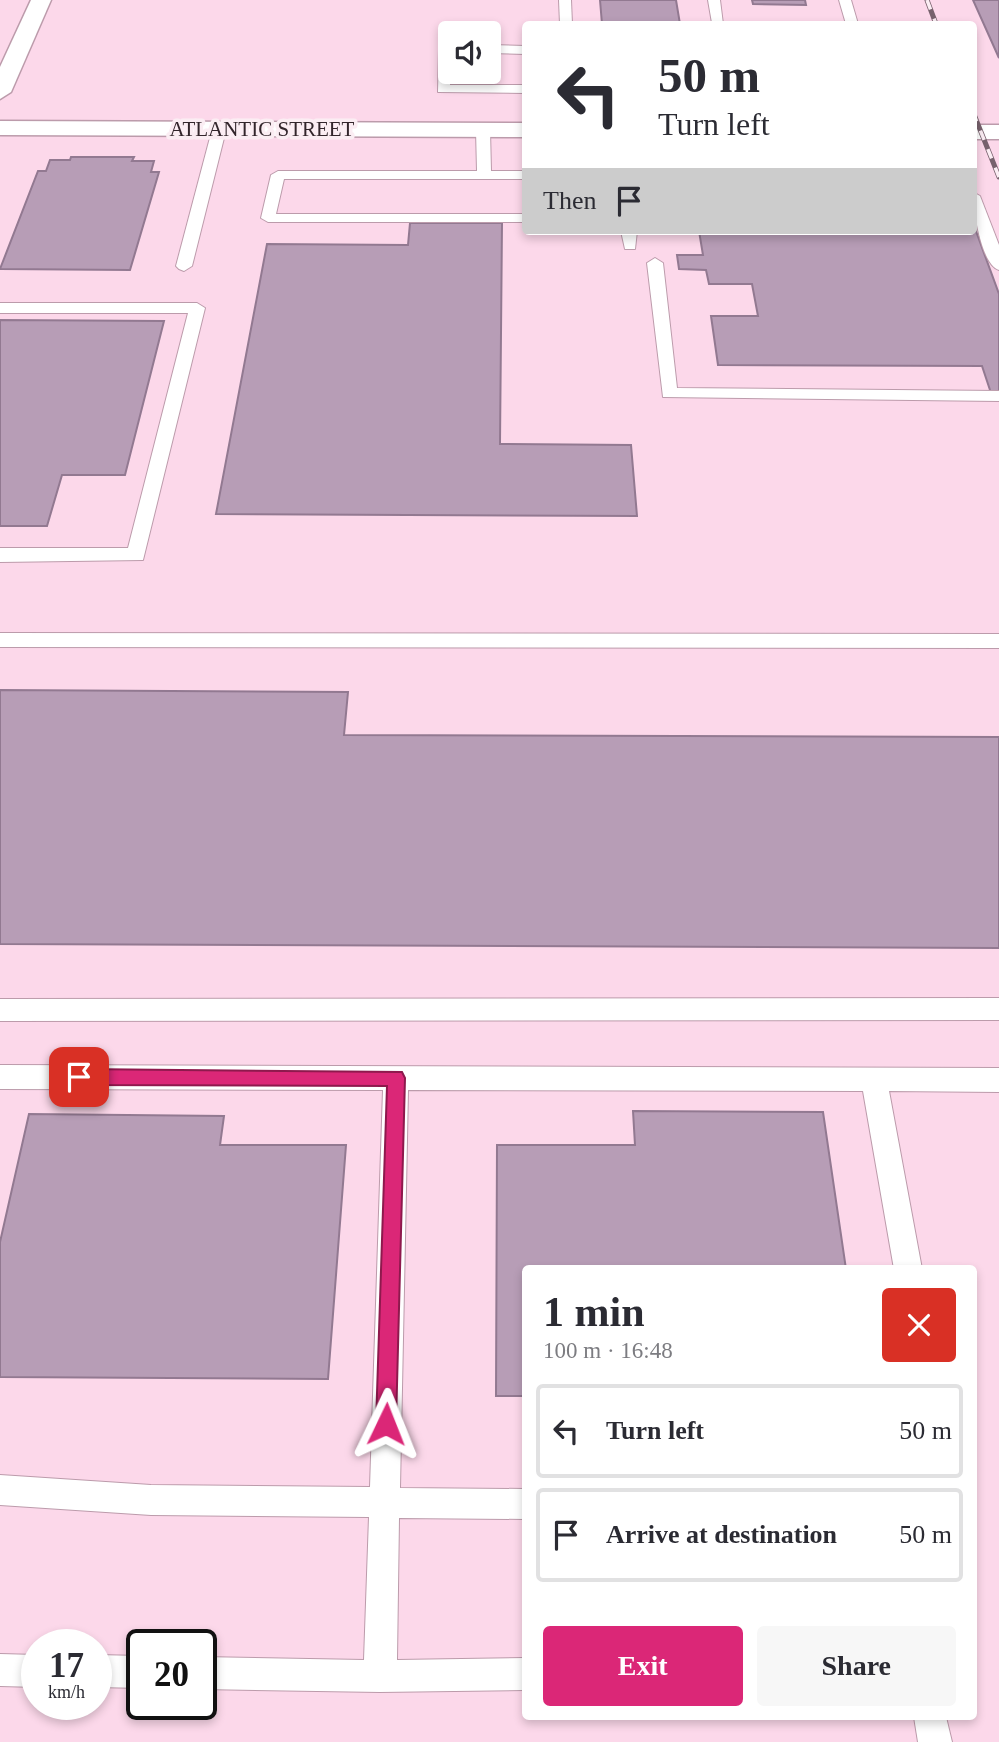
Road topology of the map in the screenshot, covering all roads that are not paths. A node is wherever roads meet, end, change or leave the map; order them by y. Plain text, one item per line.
1 (41, 0) edge
2 (565, 0) edge
3 (714, 0) edge
4 (845, 0) edge
5 (566, 21) edge
6 (718, 21) edge
7 (851, 21) edge
8 (501, 49) edge
9 (522, 50) edge
10 (6, 65) edge
11 (443, 84) edge
12 (522, 89) edge
13 (0, 92) edge
14 (0, 128) edge
15 (219, 130) junction
16 (483, 130) junction
17 (522, 130) edge
18 (977, 132) edge
19 (999, 132) edge
20 (484, 175) junction
21 (522, 175) edge
22 (977, 207) edge
23 (522, 218) edge
24 (655, 263) dead end
25 (999, 265) edge
26 (184, 267) dead end
27 (0, 308) edge
28 (999, 396) edge
29 (0, 555) edge
30 (0, 640) edge
31 (999, 641) edge
32 (999, 1009) edge
33 (0, 1010) edge
34 (0, 1077) edge
35 (396, 1078) junction
36 (874, 1079) junction
37 (999, 1080) edge
38 (907, 1265) edge
39 (0, 1490) edge
40 (383, 1504) junction
41 (522, 1504) edge
42 (0, 1671) edge
43 (21, 1671) edge
44 (217, 1672) edge
45 (522, 1674) edge
46 (380, 1676) junction
47 (930, 1720) edge
48 (934, 1742) edge

1 - 10 street
2 - 5 lane
3 - 6 lane
4 - 7 lane
8 - 9 lane
10 - 13 street
11 - 12 lane
14 - 15 street, ATLANTIC STREET
15 - 16 street, ATLANTIC STREET
15 - 26 lane
16 - 17 street, ATLANTIC STREET
16 - 20 lane
18 - 19 street
20 - 21 lane
20 - 23 lane
22 - 25 lane
24 - 28 lane
27 - 29 lane
30 - 31 lane
32 - 33 lane
34 - 35 lane
35 - 36 lane
35 - 40 lane
36 - 37 lane
36 - 38 lane
39 - 40 lane
40 - 41 lane
40 - 46 lane
42 - 43 lane
44 - 46 lane
45 - 46 lane
47 - 48 lane

